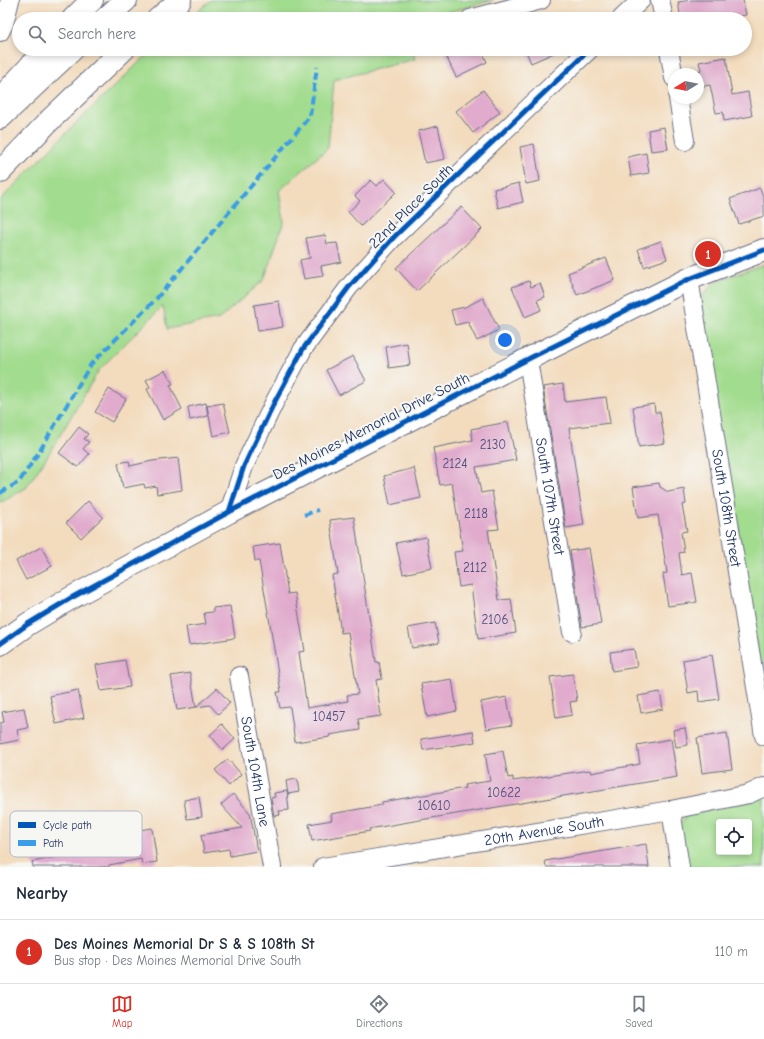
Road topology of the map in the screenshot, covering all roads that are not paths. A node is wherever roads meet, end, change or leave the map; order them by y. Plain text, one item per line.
1 (10, 0) edge
2 (92, 0) edge
3 (126, 0) edge
4 (180, 0) edge
5 (542, 0) edge
6 (641, 0) edge
7 (660, 0) edge
8 (80, 12) edge
9 (113, 12) edge
10 (166, 12) edge
11 (497, 12) edge
12 (628, 12) edge
13 (663, 12) edge
14 (0, 32) edge
15 (40, 56) edge
16 (66, 56) edge
17 (117, 56) edge
18 (583, 56) edge
19 (670, 56) edge
20 (672, 68) edge
21 (0, 99) edge
22 (679, 104) edge
23 (0, 118) edge
24 (685, 141) dead end
25 (0, 172) edge
26 (764, 250) edge
27 (689, 279) junction
28 (528, 360) junction
29 (229, 512) junction
30 (572, 632) dead end
31 (0, 644) edge
32 (239, 676) dead end
33 (764, 736) edge
34 (764, 787) edge
35 (671, 810) junction
36 (356, 864) edge
37 (272, 867) edge
38 (322, 867) edge
39 (680, 867) edge

1 - 14 street
2 - 8 main road
3 - 9 main road
4 - 10 main road
5 - 11 street
6 - 12 street
7 - 13 street
15 - 21 main road
16 - 23 main road
17 - 25 main road
18 - 29 street, 22nd Place South
19 - 20 street
22 - 24 street
26 - 27 main road, Des Moines Memorial Drive South
27 - 28 main road, Des Moines Memorial Drive South
27 - 33 street, South 108th Street
28 - 29 main road, Des Moines Memorial Drive South
28 - 30 street, South 107th Street
29 - 31 main road, Des Moines Memorial Drive South
32 - 37 street, South 104th Lane
34 - 35 street, 20th Avenue South
35 - 36 street, 20th Avenue South
35 - 39 street
36 - 38 street, 20th Avenue South

